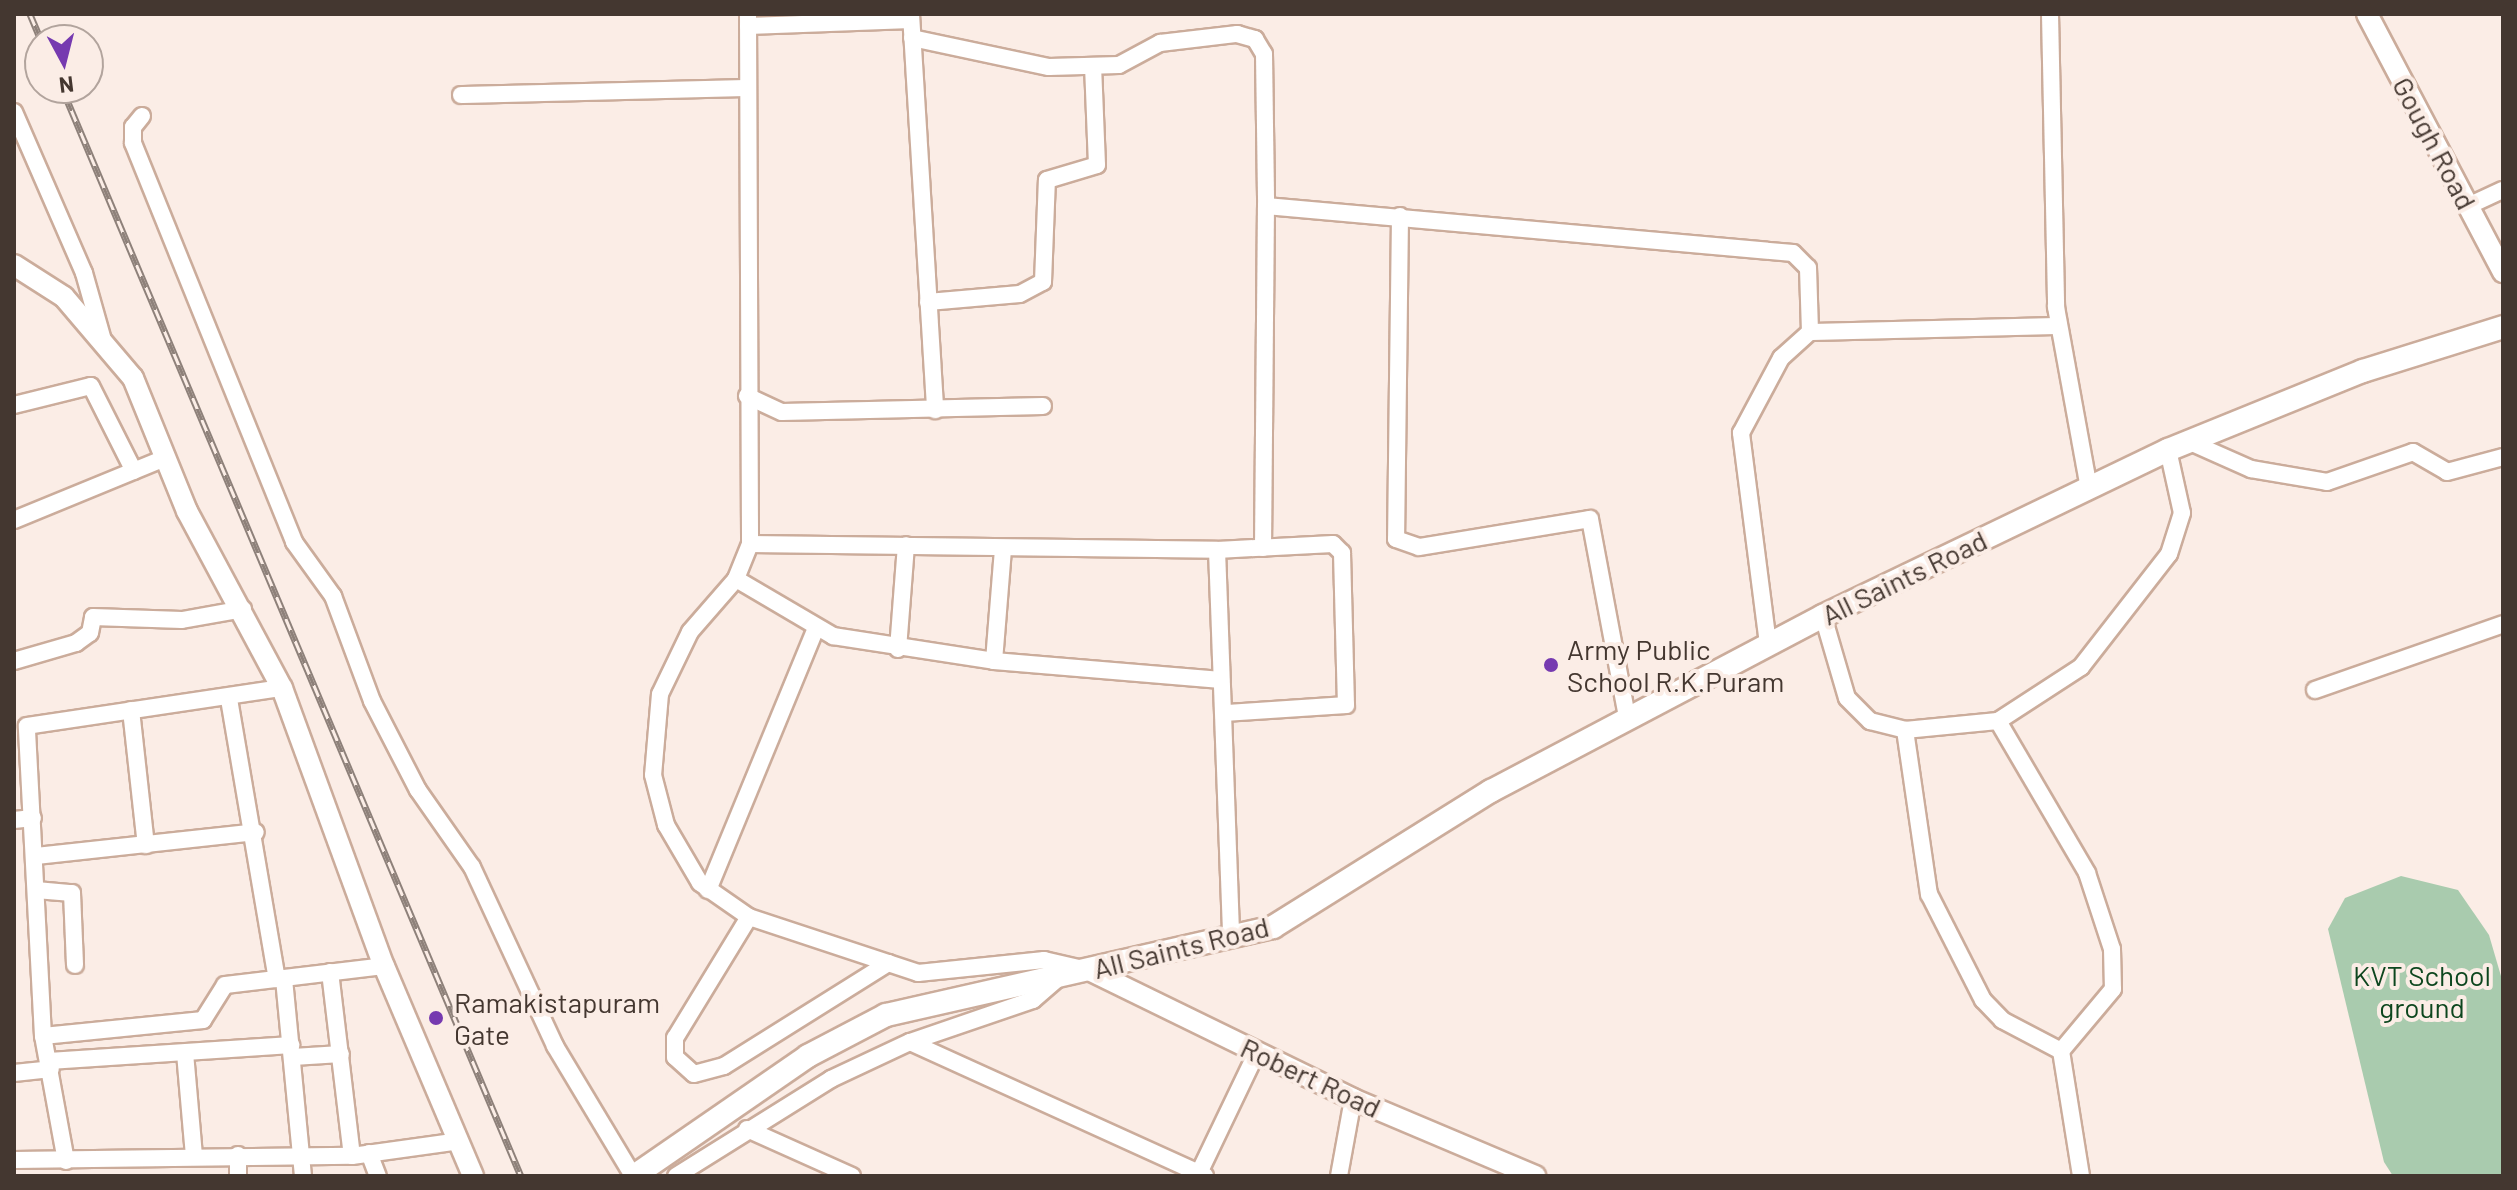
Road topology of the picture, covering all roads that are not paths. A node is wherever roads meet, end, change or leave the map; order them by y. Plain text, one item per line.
1 (2049, 14) edge
2 (2367, 14) edge
3 (911, 17) edge
4 (748, 20) edge
5 (912, 38) junction
6 (1093, 66) junction
7 (748, 88) junction
8 (461, 95) dead end
9 (14, 112) edge
10 (142, 116) dead end
11 (22, 147) edge
12 (2503, 190) edge
13 (1266, 206) junction
14 (2468, 206) junction
15 (1400, 216) junction
16 (14, 265) edge
17 (2503, 272) edge
18 (928, 302) junction
19 (2058, 326) junction
20 (2503, 327) edge
21 (1810, 332) junction
22 (103, 340) junction
23 (747, 396) junction
24 (14, 405) edge
25 (1043, 406) dead end
26 (935, 410) junction
27 (2190, 442) junction
28 (2168, 450) junction
29 (2503, 457) edge
30 (165, 458) junction
31 (134, 471) junction
32 (2089, 488) junction
33 (14, 520) edge
34 (750, 544) junction
35 (906, 545) junction
36 (1263, 548) junction
37 (1003, 549) junction
38 (1217, 550) junction
39 (736, 579) junction
40 (243, 609) junction
41 (1823, 616) junction
42 (2503, 624) edge
43 (815, 631) junction
44 (1768, 644) junction
45 (898, 649) junction
46 (14, 661) edge
47 (994, 661) junction
48 (1221, 680) junction
49 (282, 688) junction
50 (2315, 690) dead end
51 (229, 699) junction
52 (131, 710) junction
53 (1224, 713) junction
54 (1627, 717) junction
55 (1998, 721) junction
56 (1905, 730) junction
57 (33, 818) junction
58 (14, 820) edge
59 (256, 832) junction
60 (146, 845) junction
61 (36, 856) junction
62 (36, 890) junction
63 (708, 890) junction
64 (749, 917) junction
65 (1231, 938) junction
66 (888, 963) junction
67 (75, 965) dead end
68 (384, 966) junction
69 (1091, 971) junction
70 (330, 972) junction
71 (1062, 974) junction
72 (280, 979) junction
73 (43, 1036) junction
74 (910, 1042) junction
75 (292, 1051) junction
76 (2061, 1051) junction
77 (1257, 1052) junction
78 (185, 1053) junction
79 (341, 1054) junction
80 (50, 1065) junction
81 (14, 1073) edge
82 (1353, 1099) junction
83 (747, 1129) junction
84 (460, 1141) junction
85 (360, 1154) junction
86 (238, 1155) junction
87 (194, 1156) junction
88 (300, 1157) junction
89 (149, 1158) junction
90 (14, 1160) edge
91 (66, 1161) junction
92 (45, 1168) edge
93 (1202, 1175) edge
94 (151, 1176) edge
95 (238, 1176) edge
96 (303, 1176) edge
97 (378, 1176) edge
98 (473, 1176) edge
99 (633, 1176) edge
100 (676, 1176) edge
101 (852, 1176) edge
102 (1339, 1176) edge
103 (1533, 1176) edge
104 (2081, 1176) edge

1 - 19 street
2 - 14 street, Gough Road
3 - 4 street
3 - 5 street
4 - 7 street
5 - 6 street
5 - 18 street
6 - 13 street
6 - 18 street
7 - 8 street
7 - 23 street
9 - 11 street
10 - 99 street
11 - 22 street
12 - 14 street
13 - 15 street
13 - 36 street
14 - 17 street, Gough Road
15 - 21 street
15 - 54 street
16 - 22 street
18 - 26 street
19 - 21 street
19 - 32 street
20 - 27 main road, All Saints Road
21 - 44 street
22 - 30 street
23 - 26 street
23 - 34 street
24 - 31 street
25 - 26 street
27 - 28 main road, All Saints Road
27 - 29 street
28 - 32 main road, All Saints Road
28 - 55 street
30 - 31 street
30 - 40 street
31 - 33 street
32 - 41 main road, All Saints Road
34 - 35 street
34 - 39 street
35 - 37 street
35 - 45 street
36 - 38 street
36 - 53 street
37 - 38 street
37 - 47 street
38 - 48 street
39 - 43 street
39 - 63 street
40 - 46 street
40 - 49 street
41 - 44 main road, All Saints Road
41 - 56 street
42 - 50 street
43 - 45 street
43 - 63 street
44 - 54 main road, All Saints Road
45 - 47 street
47 - 48 street
48 - 53 street
49 - 51 street
49 - 68 street
51 - 52 street
51 - 59 street
52 - 57 street
52 - 60 street
53 - 65 street
54 - 65 main road, All Saints Road
55 - 56 street
55 - 76 street
56 - 76 street
57 - 58 street
57 - 61 street
59 - 60 street
59 - 72 street
60 - 61 street
61 - 62 street
62 - 67 street
62 - 73 street
63 - 64 street
64 - 66 street
64 - 66 street
65 - 69 main road, All Saints Road
66 - 69 street
68 - 70 street
68 - 84 street
69 - 71 main road, All Saints Road
69 - 77 street, Robert Road
70 - 72 street
70 - 79 street
71 - 74 street
71 - 99 main road, All Saints Road
72 - 73 street
72 - 75 street
73 - 80 street
74 - 83 street
74 - 93 street
75 - 78 street
75 - 79 street
75 - 88 street
76 - 104 street
77 - 82 street, Robert Road
77 - 93 street
78 - 80 street
78 - 87 street
79 - 85 street
80 - 81 street
80 - 91 street
82 - 102 street
82 - 103 street, Robert Road
83 - 100 street
83 - 101 street
84 - 85 street
84 - 98 street
85 - 88 street
85 - 97 street
86 - 87 street
86 - 88 street
86 - 95 street
87 - 89 street
88 - 96 street
89 - 91 street
89 - 94 street
90 - 92 street
91 - 92 street

